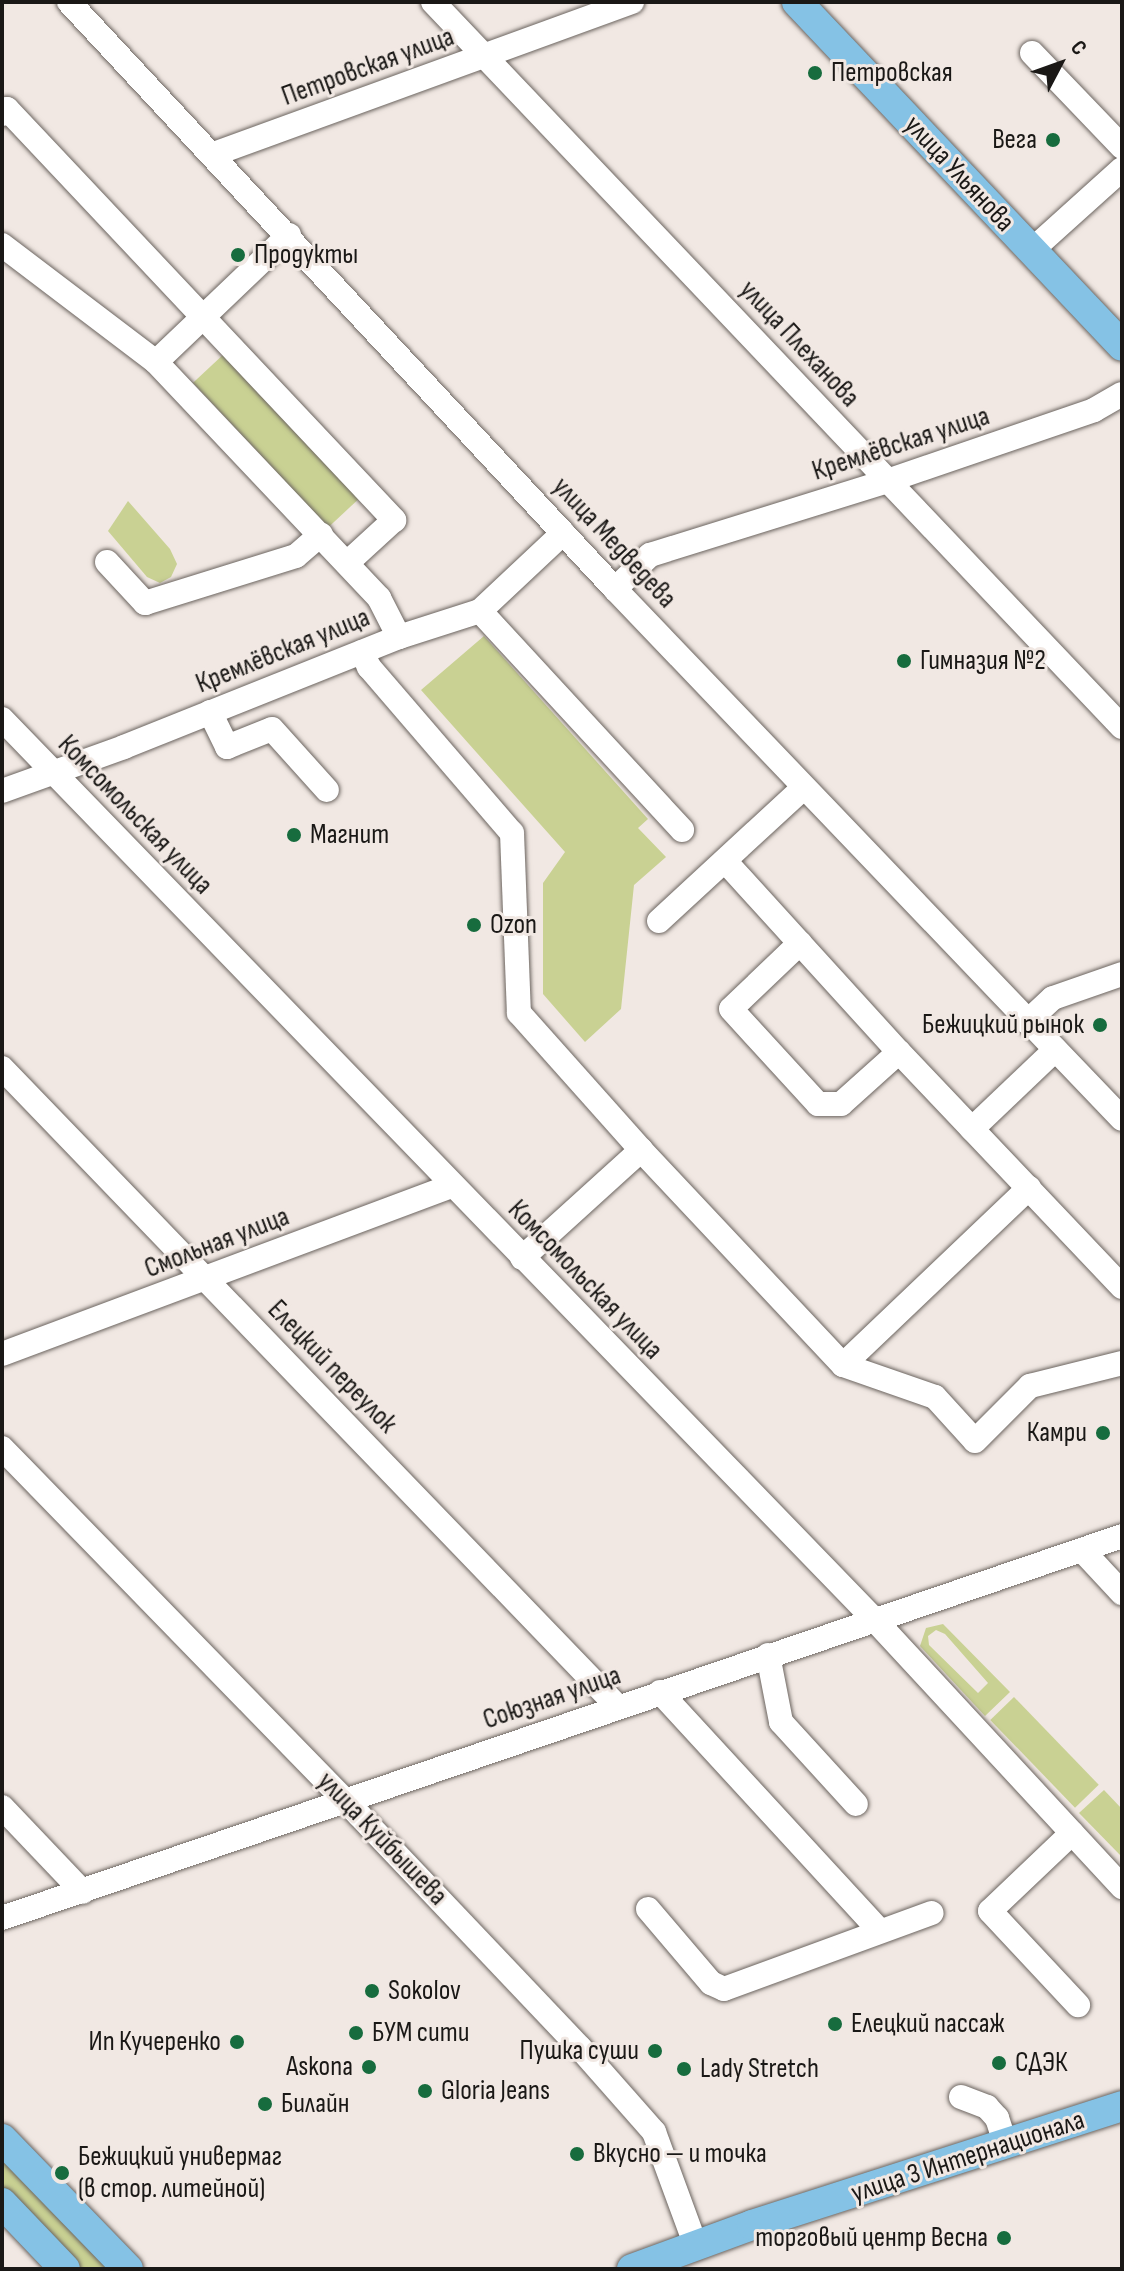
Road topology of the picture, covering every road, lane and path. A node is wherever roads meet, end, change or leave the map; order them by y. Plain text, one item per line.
1 (69, 2) edge
2 (433, 2) edge
3 (632, 2) edge
4 (797, 2) edge
5 (1032, 53) dead end
6 (486, 56) junction
7 (2, 114) edge
8 (1122, 147) edge
9 (214, 154) junction
10 (1122, 169) edge
11 (289, 235) junction
12 (2, 245) edge
13 (1032, 250) junction
14 (202, 317) junction
15 (1122, 346) edge
16 (156, 362) junction
17 (1122, 394) edge
18 (887, 481) junction
19 (563, 533) junction
20 (321, 534) junction
21 (107, 562) dead end
22 (347, 563) junction
23 (615, 589) junction
24 (480, 611) junction
25 (399, 637) junction
26 (362, 652) junction
27 (210, 712) junction
28 (2, 719) edge
29 (1122, 727) edge
30 (53, 773) junction
31 (803, 788) junction
32 (327, 790) dead end
33 (2, 791) edge
34 (682, 830) dead end
35 (725, 861) junction
36 (659, 921) dead end
37 (800, 943) junction
38 (1122, 974) edge
39 (1027, 1022) junction
40 (1055, 1050) junction
41 (899, 1052) junction
42 (2, 1068) edge
43 (1122, 1119) edge
44 (972, 1129) junction
45 (641, 1150) junction
46 (451, 1186) junction
47 (1029, 1188) junction
48 (522, 1258) junction
49 (206, 1280) junction
50 (1122, 1287) edge
51 (2, 1354) edge
52 (1122, 1363) edge
53 (843, 1365) junction
54 (2, 1448) edge
55 (1122, 1536) edge
56 (1082, 1550) junction
57 (1122, 1593) edge
58 (873, 1618) junction
59 (768, 1655) junction
60 (660, 1692) junction
61 (618, 1707) junction
62 (346, 1801) junction
63 (856, 1804) dead end
64 (2, 1807) edge
65 (1072, 1833) junction
66 (1122, 1887) edge
67 (83, 1892) junction
68 (648, 1909) dead end
69 (932, 1913) dead end
70 (2, 1918) edge
71 (880, 1931) junction
72 (1078, 2005) dead end
73 (961, 2097) dead end
74 (1122, 2106) edge
75 (2, 2139) edge
76 (1006, 2146) junction
77 (2, 2203) edge
78 (699, 2258) edge
79 (65, 2269) edge
80 (128, 2269) edge
81 (632, 2269) edge

1 - 9 street, улица Медведева
2 - 6 street, улица Плеханова
3 - 6 street, Петровская улица
4 - 13 main road, улица Ульянова
5 - 8 street
6 - 9 street, Петровская улица
6 - 18 street, улица Плеханова
7 - 14 street
9 - 11 street, улица Медведева
10 - 13 street
11 - 14 street
11 - 19 street, улица Медведева
12 - 16 street
13 - 15 main road, улица Ульянова
14 - 16 street
14 - 22 street
16 - 20 street
17 - 18 street, Кремлёвская улица
18 - 23 street, Кремлёвская улица
18 - 29 street, улица Плеханова
19 - 23 street, улица Медведева
19 - 24 street, Кремлёвская улица
20 - 21 street
20 - 22 street
22 - 25 street
23 - 31 street, улица Медведева
24 - 25 street, Кремлёвская улица
24 - 34 street
25 - 26 street, Кремлёвская улица
26 - 27 street, Кремлёвская улица
26 - 45 street
27 - 30 street, Кремлёвская улица
27 - 32 street
28 - 30 street, Комсомольская улица
30 - 33 street, Кремлёвская улица
30 - 46 street, Комсомольская улица
31 - 35 street
31 - 39 street, улица Медведева
35 - 36 street
35 - 37 street
37 - 41 street
37 - 41 street
38 - 39 street
39 - 40 street, улица Медведева
40 - 43 street, улица Медведева
40 - 44 street
41 - 44 street
42 - 49 street, Елецкий переулок
44 - 47 street
45 - 48 street
45 - 53 street
46 - 48 street, Комсомольская улица
46 - 49 street, Смольная улица
47 - 50 street
47 - 53 street
48 - 58 street, Комсомольская улица
49 - 51 street, Смольная улица
49 - 61 street, Елецкий переулок
52 - 53 street
54 - 62 street, улица Куйбышева
55 - 56 street, Союзная улица
56 - 57 street
56 - 58 street, Союзная улица
58 - 59 street, Союзная улица
58 - 65 street, Комсомольская улица
59 - 60 street, Союзная улица
59 - 63 street
60 - 61 street, Союзная улица
60 - 71 street
61 - 62 street, Союзная улица
62 - 67 street, Союзная улица
62 - 78 street, улица Куйбышева
64 - 67 street
65 - 66 street, Комсомольская улица
65 - 72 street
67 - 70 street, Союзная улица
68 - 71 street
69 - 71 street
73 - 76 street
74 - 76 main road, улица 3 Интернационала
75 - 80 main road
76 - 78 main road, улица 3 Интернационала
77 - 79 main road
78 - 81 main road, улица 3 Интернационала

